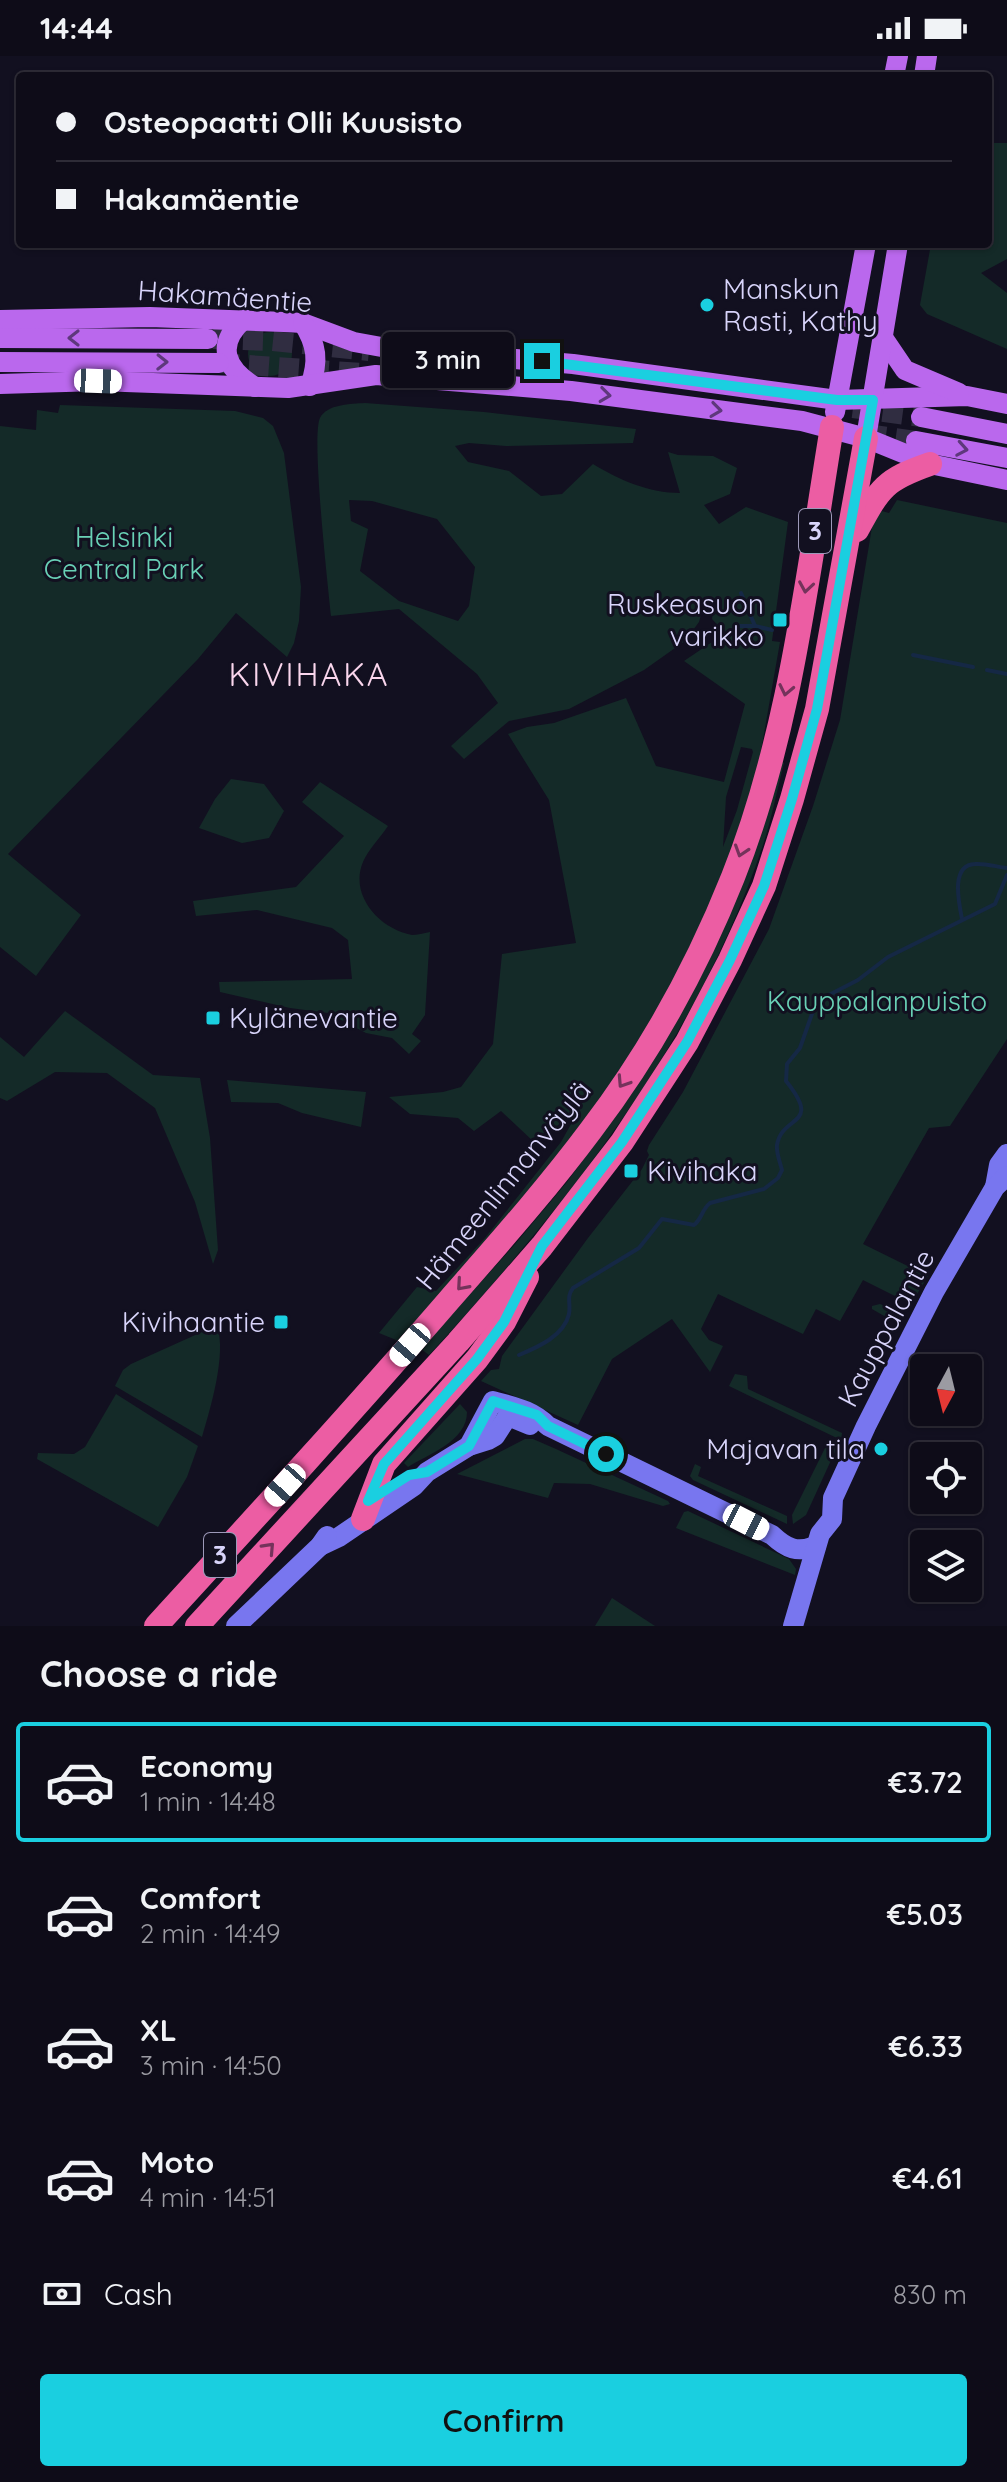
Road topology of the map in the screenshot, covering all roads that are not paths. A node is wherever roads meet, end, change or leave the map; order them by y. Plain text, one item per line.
1 (865, 248) edge
2 (897, 248) edge
3 (244, 319) junction
4 (0, 320) edge
5 (303, 323) junction
6 (207, 328) junction
7 (0, 338) edge
8 (884, 339) junction
9 (222, 359) junction
10 (0, 362) edge
11 (573, 364) junction
12 (0, 384) edge
13 (310, 386) junction
14 (255, 387) junction
15 (571, 391) junction
16 (967, 396) junction
17 (837, 400) junction
18 (873, 400) junction
19 (1007, 404) edge
20 (921, 417) tunnel mouth
21 (832, 427) junction
22 (1007, 434) edge
23 (866, 438) junction
24 (916, 441) tunnel mouth
25 (1007, 458) edge
26 (930, 464) junction
27 (1007, 480) edge
28 (847, 550) junction
29 (1007, 1154) edge
30 (1001, 1182) edge
31 (542, 1246) junction
32 (366, 1510) junction
33 (818, 1540) junction
34 (156, 1626) edge
35 (197, 1626) edge
36 (236, 1626) edge
37 (793, 1626) edge

1 - 17 main road
2 - 8 main road
3 - 5 main road, Hakamäentie
3 - 6 main road, Hakamäentie
3 - 9 main road
4 - 6 main road, Hakamäentie
5 - 11 main road, Hakamäentie
5 - 13 main road
6 -> 7 main road, Hakamäentie
6 - 9 main road
8 - 16 main road
8 - 18 main road
10 -> 9 main road
9 - 14 main road
11 - 15 main road
11 - 17 main road, Hakamäentie
12 - 14 main road
13 - 14 main road
13 - 15 main road
15 -> 21 main road
16 - 18 main road, Hakamäentie
16 - 19 main road
17 - 18 main road, Hakamäentie
17 - 21 main road
18 - 23 main road
20 - 22 main road
21 - 23 main road
21 -> 34 highway, Hämeenlinnanväylä / 3
23 - 26 main road
23 - 28 highway, 3
24 -> 25 main road
26 - 27 main road
26 - 28 highway
28 - 31 highway, 3
29 - 30 street, Kauppalantie
30 - 33 street, Kauppalantie
31 - 32 highway
35 -> 31 highway, 3
32 - 33 street
32 - 36 street
33 - 37 street, Kauppalantie

